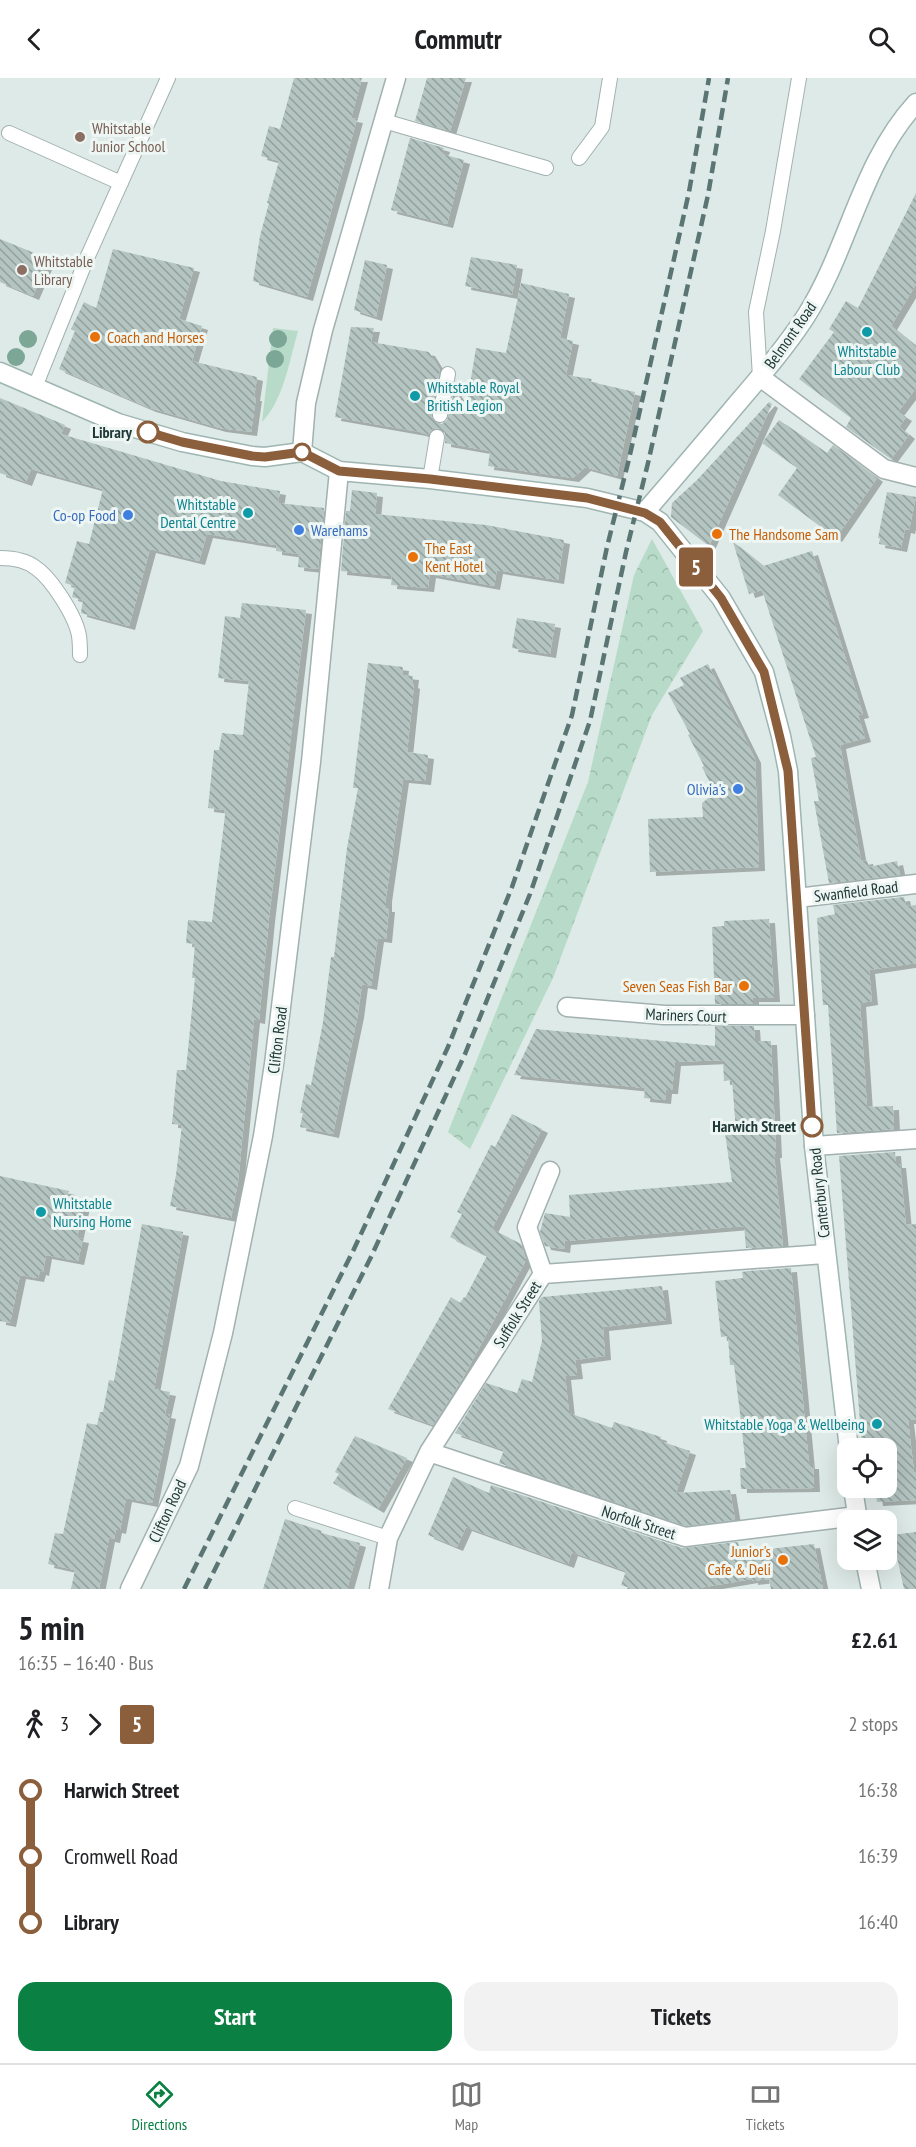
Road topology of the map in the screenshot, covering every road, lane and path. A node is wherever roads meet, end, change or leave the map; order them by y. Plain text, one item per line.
1 (168, 78) edge
2 (396, 78) edge
3 (610, 78) edge
4 (799, 78) edge
5 (916, 103) edge
6 (384, 121) junction
7 (9, 133) dead end
8 (579, 158) dead end
9 (546, 168) dead end
10 (121, 183) junction
11 (0, 372) edge
12 (448, 374) dead end
13 (760, 377) junction
14 (35, 387) junction
15 (440, 415) dead end
16 (437, 437) dead end
17 (302, 452) junction
18 (339, 471) junction
19 (916, 477) edge
20 (430, 479) junction
21 (645, 513) junction
22 (0, 558) edge
23 (80, 655) dead end
24 (916, 884) edge
25 (797, 898) junction
26 (567, 1007) dead end
27 (805, 1016) junction
28 (916, 1139) edge
29 (814, 1146) junction
30 (550, 1171) dead end
31 (825, 1254) junction
32 (543, 1274) junction
33 (848, 1438) edge
34 (429, 1452) junction
35 (295, 1508) dead end
36 (837, 1520) edge
37 (388, 1538) junction
38 (867, 1570) edge
39 (130, 1589) edge
40 (379, 1589) edge
41 (870, 1589) edge

1 - 10 lane
2 - 6 street
3 - 8 lane
4 - 13 lane
5 - 13 street, Belmont Road
6 - 9 lane
6 - 17 street
7 - 10 lane
10 - 14 lane
11 - 14 street
12 - 15 lane
13 - 19 street
13 - 21 street, Belmont Road
14 - 17 street
16 - 20 lane
17 - 18 street
18 - 20 street
18 - 39 street, Clifton Road
20 - 21 street
21 - 25 street, Canterbury Road
22 - 23 lane
24 - 25 street, Swanfield Road
25 - 27 street, Canterbury Road
26 - 27 street, Mariners Court
27 - 29 street, Canterbury Road
28 - 29 street
29 - 31 street, Canterbury Road
30 - 32 street
31 - 32 street, Suffolk Street
31 - 33 street, Canterbury Road
32 - 34 street, Suffolk Street
34 - 36 street, Norfolk Street
34 - 37 street, Suffolk Street
35 - 37 lane
37 - 40 street, Suffolk Street
38 - 41 street

